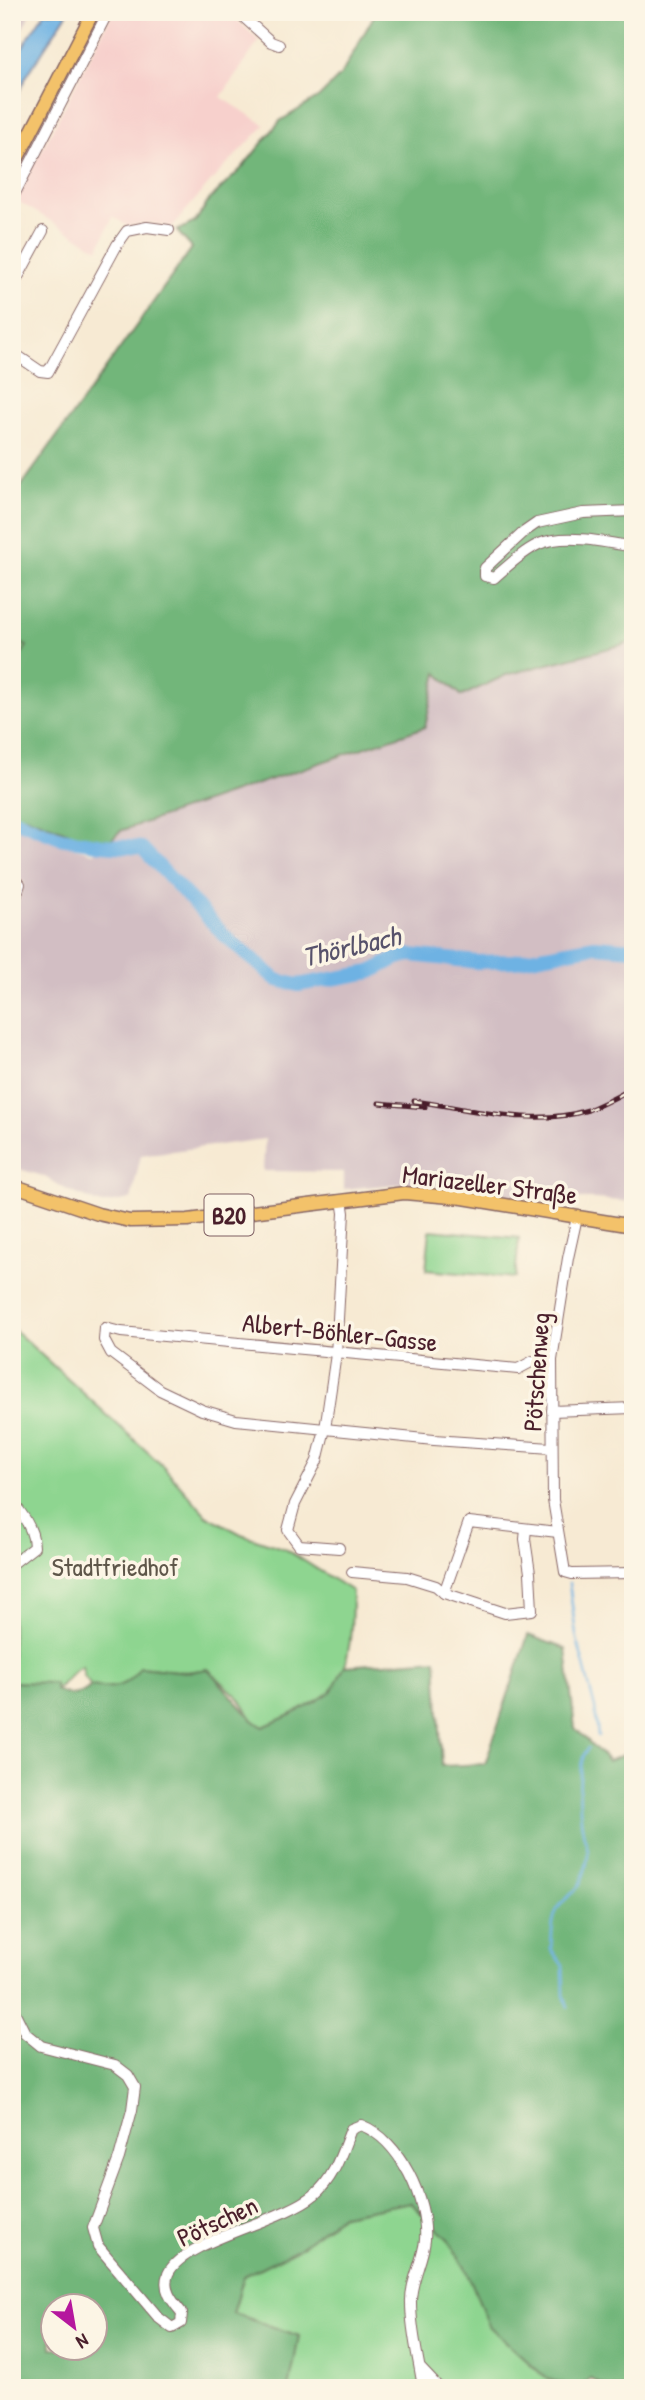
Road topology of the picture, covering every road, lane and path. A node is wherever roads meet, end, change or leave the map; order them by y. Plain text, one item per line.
1 (93, 12) edge
2 (108, 12) edge
3 (238, 12) edge
4 (279, 45) dead end
5 (12, 169) edge
6 (12, 199) edge
7 (169, 230) dead end
8 (43, 231) dead end
9 (12, 288) edge
10 (12, 352) edge
11 (633, 511) edge
12 (633, 547) edge
13 (16, 883) edge
14 (12, 910) edge
15 (12, 1185) edge
16 (342, 1200) junction
17 (577, 1217) junction
18 (633, 1226) edge
19 (336, 1354) junction
20 (552, 1360) junction
21 (633, 1408) edge
22 (552, 1411) junction
23 (325, 1429) junction
24 (551, 1448) junction
25 (12, 1502) edge
26 (526, 1529) junction
27 (558, 1532) junction
28 (339, 1548) dead end
29 (12, 1564) edge
30 (352, 1572) dead end
31 (633, 1573) edge
32 (444, 1593) junction
33 (12, 2007) edge
34 (421, 2368) junction
35 (423, 2388) edge
36 (439, 2388) edge

1 - 5 main road
2 - 6 street
3 - 4 street
7 - 10 street
8 - 9 street
11 - 12 street
13 - 14 street
15 - 16 main road, Mariazeller Straße / B20
16 - 17 main road, Mariazeller Straße / B20
16 - 19 street
17 - 18 main road, Mariazeller Straße / B20
17 - 20 street, Pötschenweg
19 - 20 street, Albert-Böhler-Gasse
19 - 23 street
19 - 23 street, Albert-Böhler-Gasse
20 - 22 street, Pötschenweg
21 - 22 street
22 - 24 street, Pötschenweg
23 - 24 street
23 - 28 street
24 - 27 street, Pötschenweg
25 - 29 street
26 - 27 street
26 - 32 street
26 - 32 street
27 - 31 street, Pötschenweg
30 - 32 street
33 - 34 street, Pötschen
34 - 35 street
34 - 36 street, Pötschen

